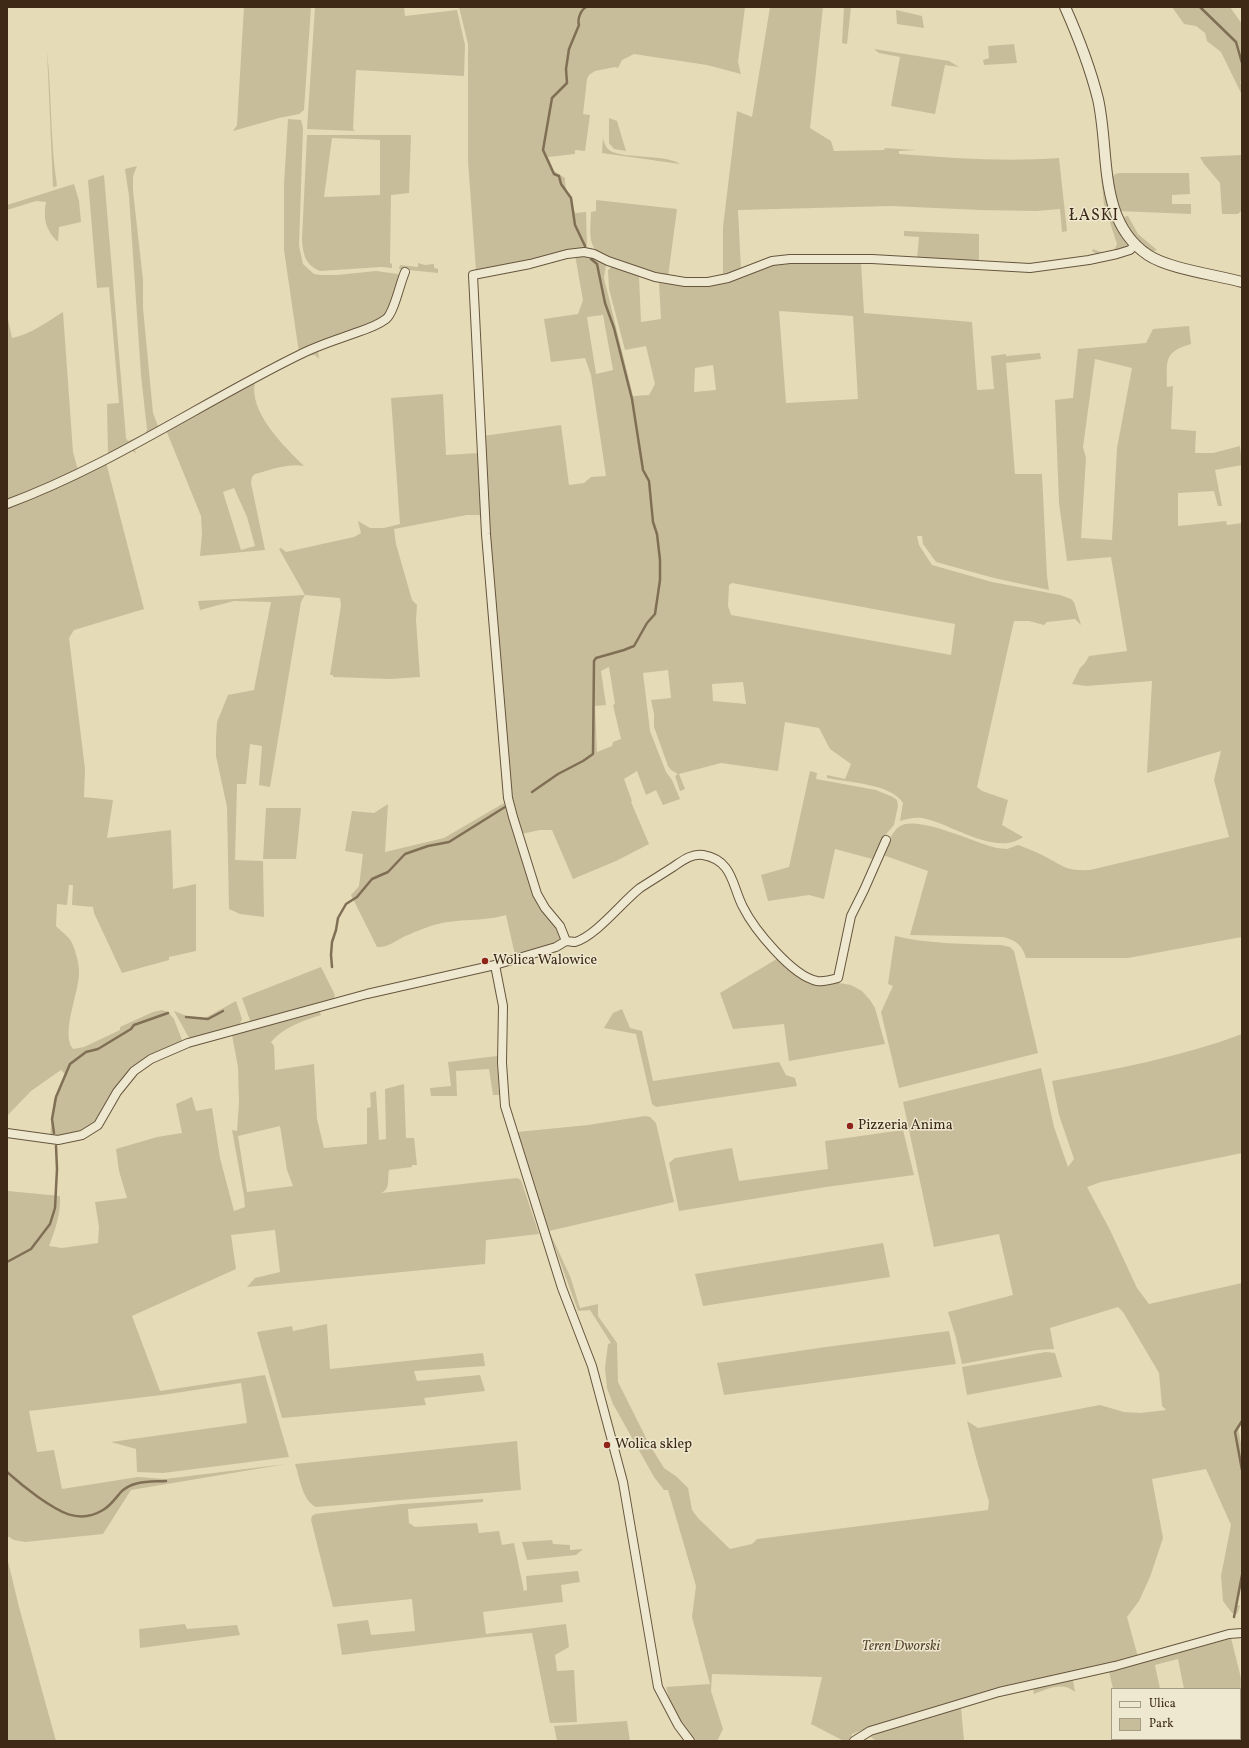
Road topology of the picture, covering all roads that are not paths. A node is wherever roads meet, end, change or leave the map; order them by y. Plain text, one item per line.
1 (1065, 7) edge
2 (1135, 245) junction
3 (405, 272) dead end
4 (1242, 282) edge
5 (7, 504) edge
6 (886, 840) dead end
7 (566, 940) junction
8 (495, 965) junction
9 (7, 1133) edge
10 (1242, 1633) edge
11 (690, 1741) edge
12 (854, 1741) edge

1 - 2 street
2 - 4 street
2 - 7 street
3 - 5 street
6 - 7 street
7 - 8 street
8 - 9 street
8 - 11 street
10 - 12 street

